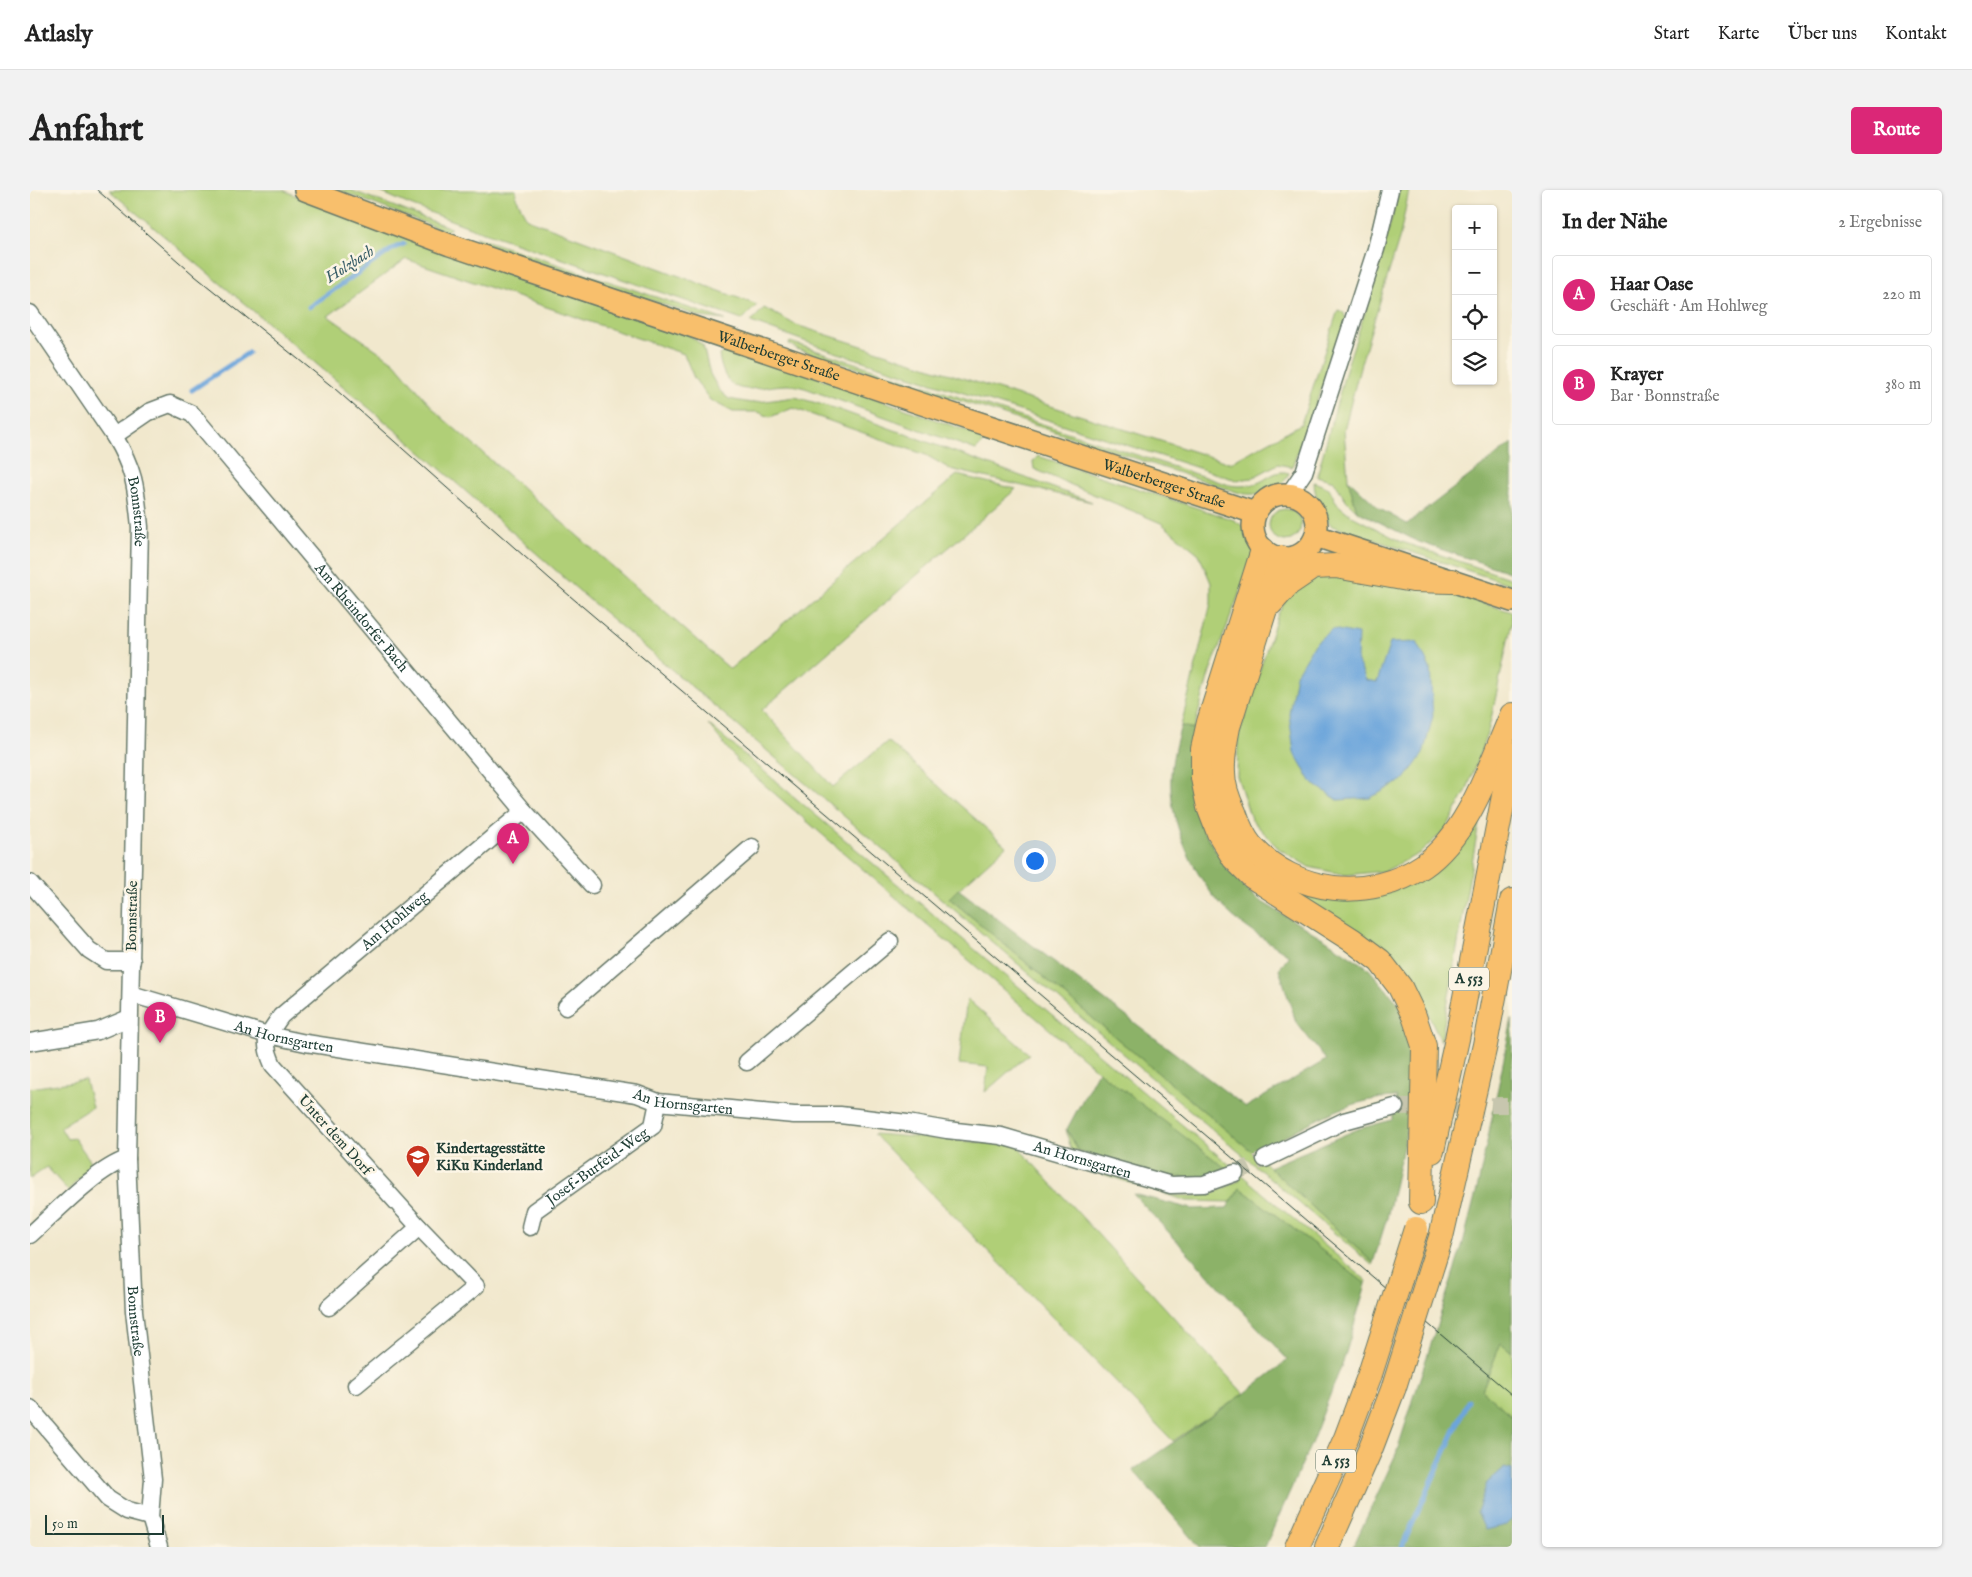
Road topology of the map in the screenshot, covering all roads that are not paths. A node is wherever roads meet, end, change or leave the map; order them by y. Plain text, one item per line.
1 (305, 190) edge
2 (1390, 190) edge
3 (30, 313) edge
4 (114, 436) junction
5 (1289, 494) junction
6 (1255, 513) junction
7 (1316, 536) junction
8 (1272, 554) junction
9 (1451, 581) junction
10 (1512, 601) edge
11 (1266, 609) junction
12 (1512, 714) edge
13 (1512, 754) edge
14 (524, 811) junction
15 (752, 847) dead end
16 (30, 883) edge
17 (592, 885) dead end
18 (1512, 901) edge
19 (890, 941) dead end
20 (132, 961) junction
21 (131, 994) junction
22 (566, 1007) dead end
23 (130, 1018) junction
24 (268, 1035) junction
25 (30, 1042) edge
26 (747, 1062) dead end
27 (658, 1102) junction
28 (1395, 1107) tunnel mouth
29 (127, 1159) junction
30 (1264, 1159) tunnel mouth
31 (1235, 1174) tunnel mouth
32 (1421, 1202) junction
33 (530, 1227) dead end
34 (419, 1228) junction
35 (30, 1235) edge
36 (329, 1307) dead end
37 (356, 1385) dead end
38 (30, 1408) edge
39 (150, 1517) junction
40 (159, 1547) edge
41 (1297, 1547) edge
42 (1327, 1547) edge

1 - 6 main road, Walberberger Straße
2 - 5 street
3 - 4 street, Bonnstraße
4 - 14 street, Am Rheindorfer Bach
4 - 20 street, Bonnstraße
5 - 6 main road
5 - 7 main road
6 - 8 main road
7 - 8 main road
7 - 9 main road
8 - 11 highway
8 - 32 highway
9 - 10 main road
9 - 11 highway
11 - 12 highway
13 - 32 highway, A 553
14 - 17 street, Am Rheindorfer Bach
14 - 24 street, Am Hohlweg
15 - 22 street
16 - 20 street
18 - 42 highway, A 553, bridge
19 - 26 street
20 - 21 street, Bonnstraße
21 - 23 street, Bonnstraße
21 - 24 street, An Hornsgarten
23 - 25 street
23 - 29 street, Bonnstraße
24 - 27 street, An Hornsgarten
24 - 34 street, Unter dem Dorf
27 - 31 street, An Hornsgarten
27 - 33 street, Josef-Burfeid-Weg
28 - 30 street
29 - 35 street
29 - 39 street, Bonnstraße
32 - 41 highway, A 553, bridge
34 - 36 street
34 - 37 street, Unter dem Dorf
38 - 39 street
39 - 40 street, Bonnstraße

